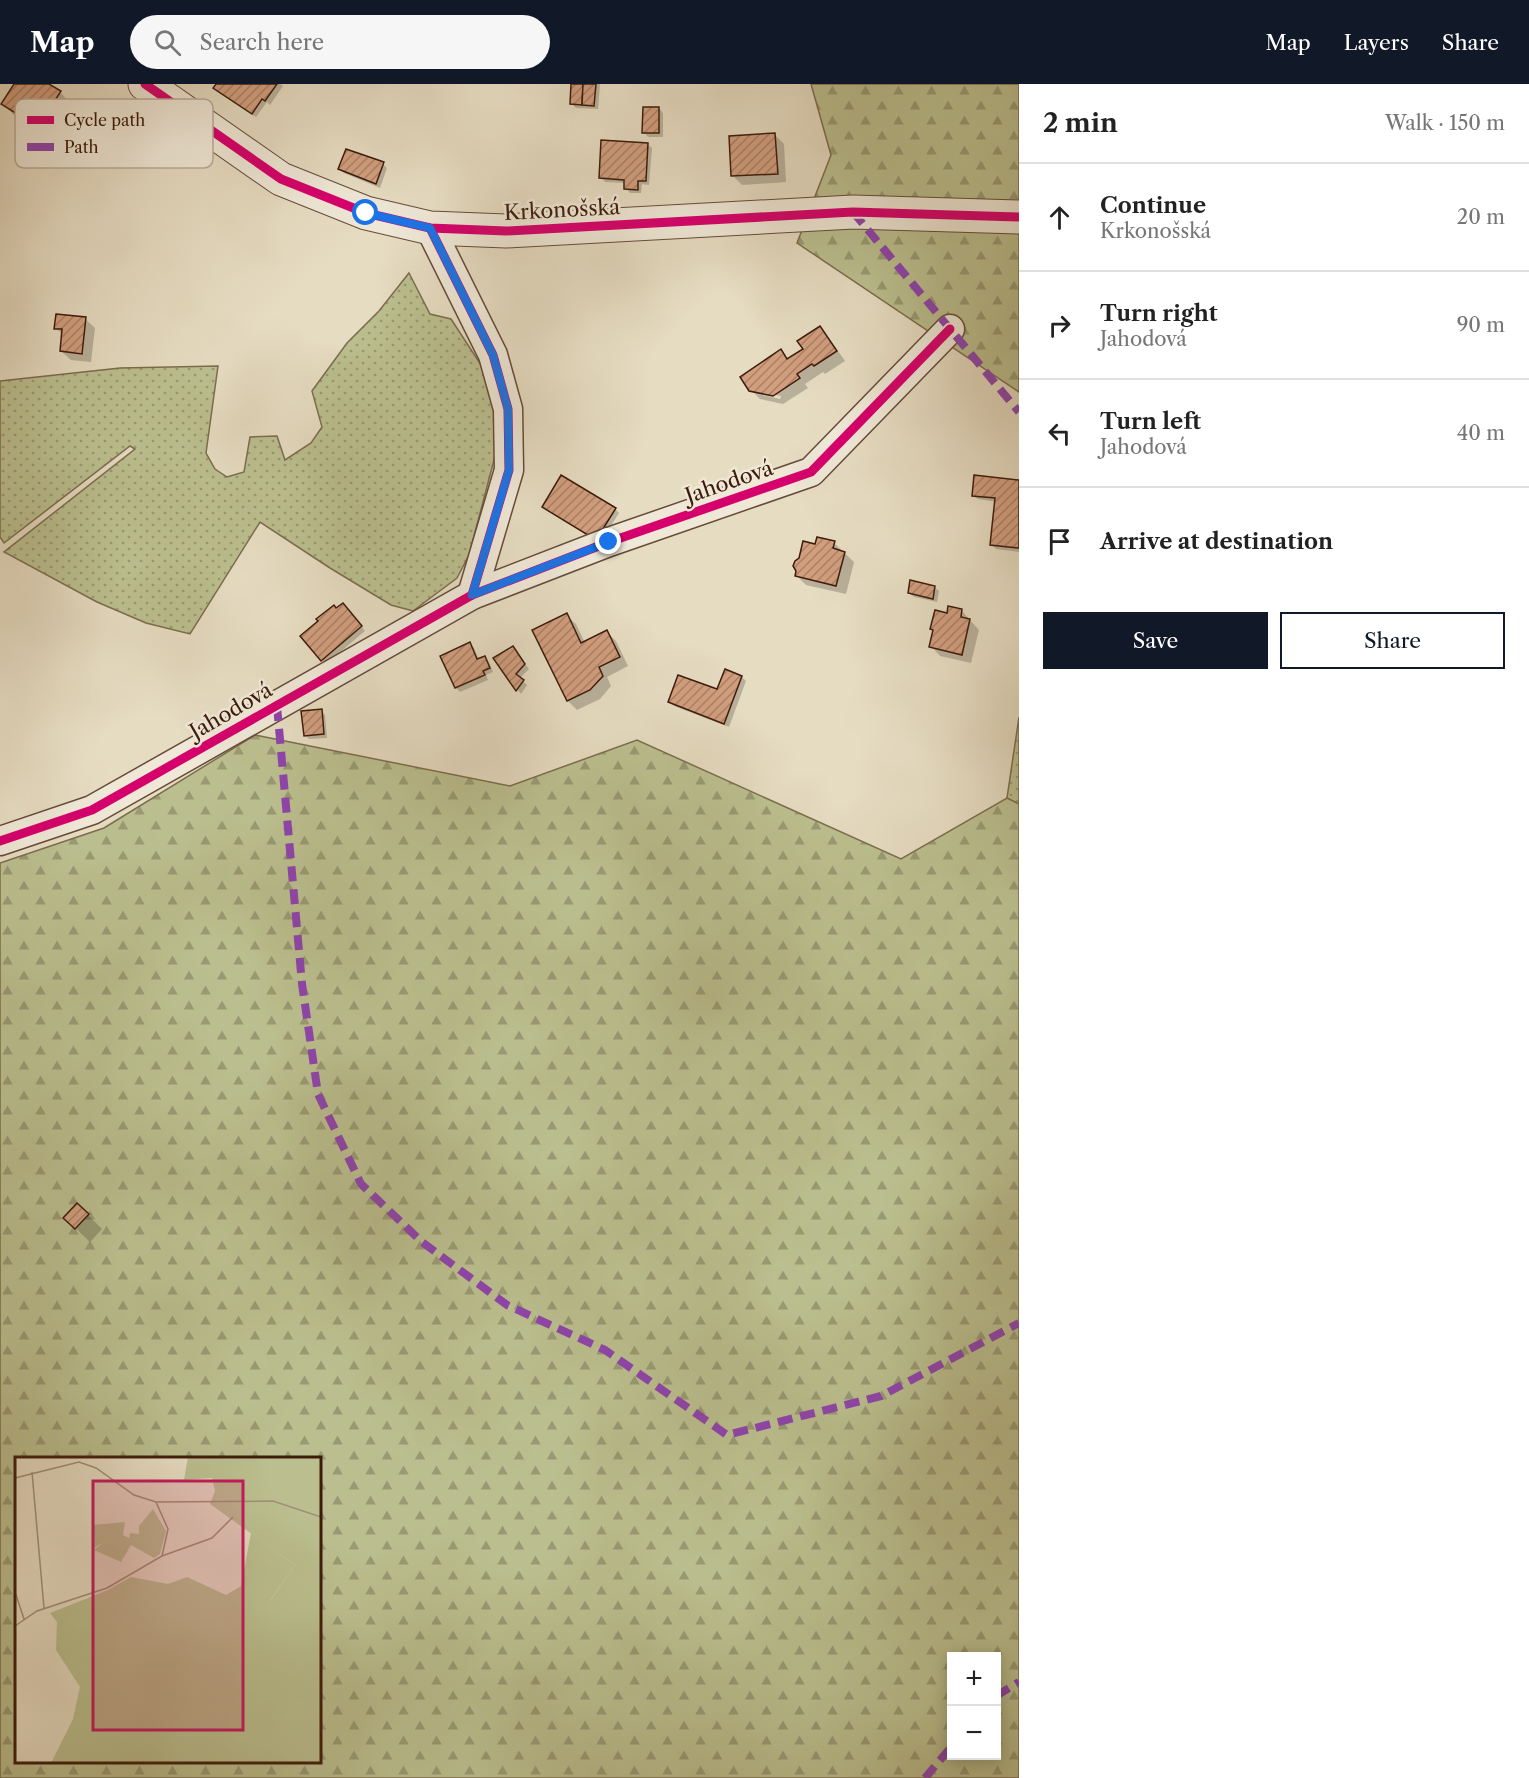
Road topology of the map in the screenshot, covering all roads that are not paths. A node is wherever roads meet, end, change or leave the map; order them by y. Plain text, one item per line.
1 (145, 84) edge
2 (166, 99) edge
3 (213, 132) edge
4 (1019, 217) edge
5 (430, 228) junction
6 (950, 330) dead end
7 (472, 595) junction
8 (0, 841) edge

1 - 2 street, Krkonošská
3 - 5 street, Krkonošská
4 - 5 street, Krkonošská
5 - 7 street
6 - 7 street, Jahodová
7 - 8 street, Jahodová

